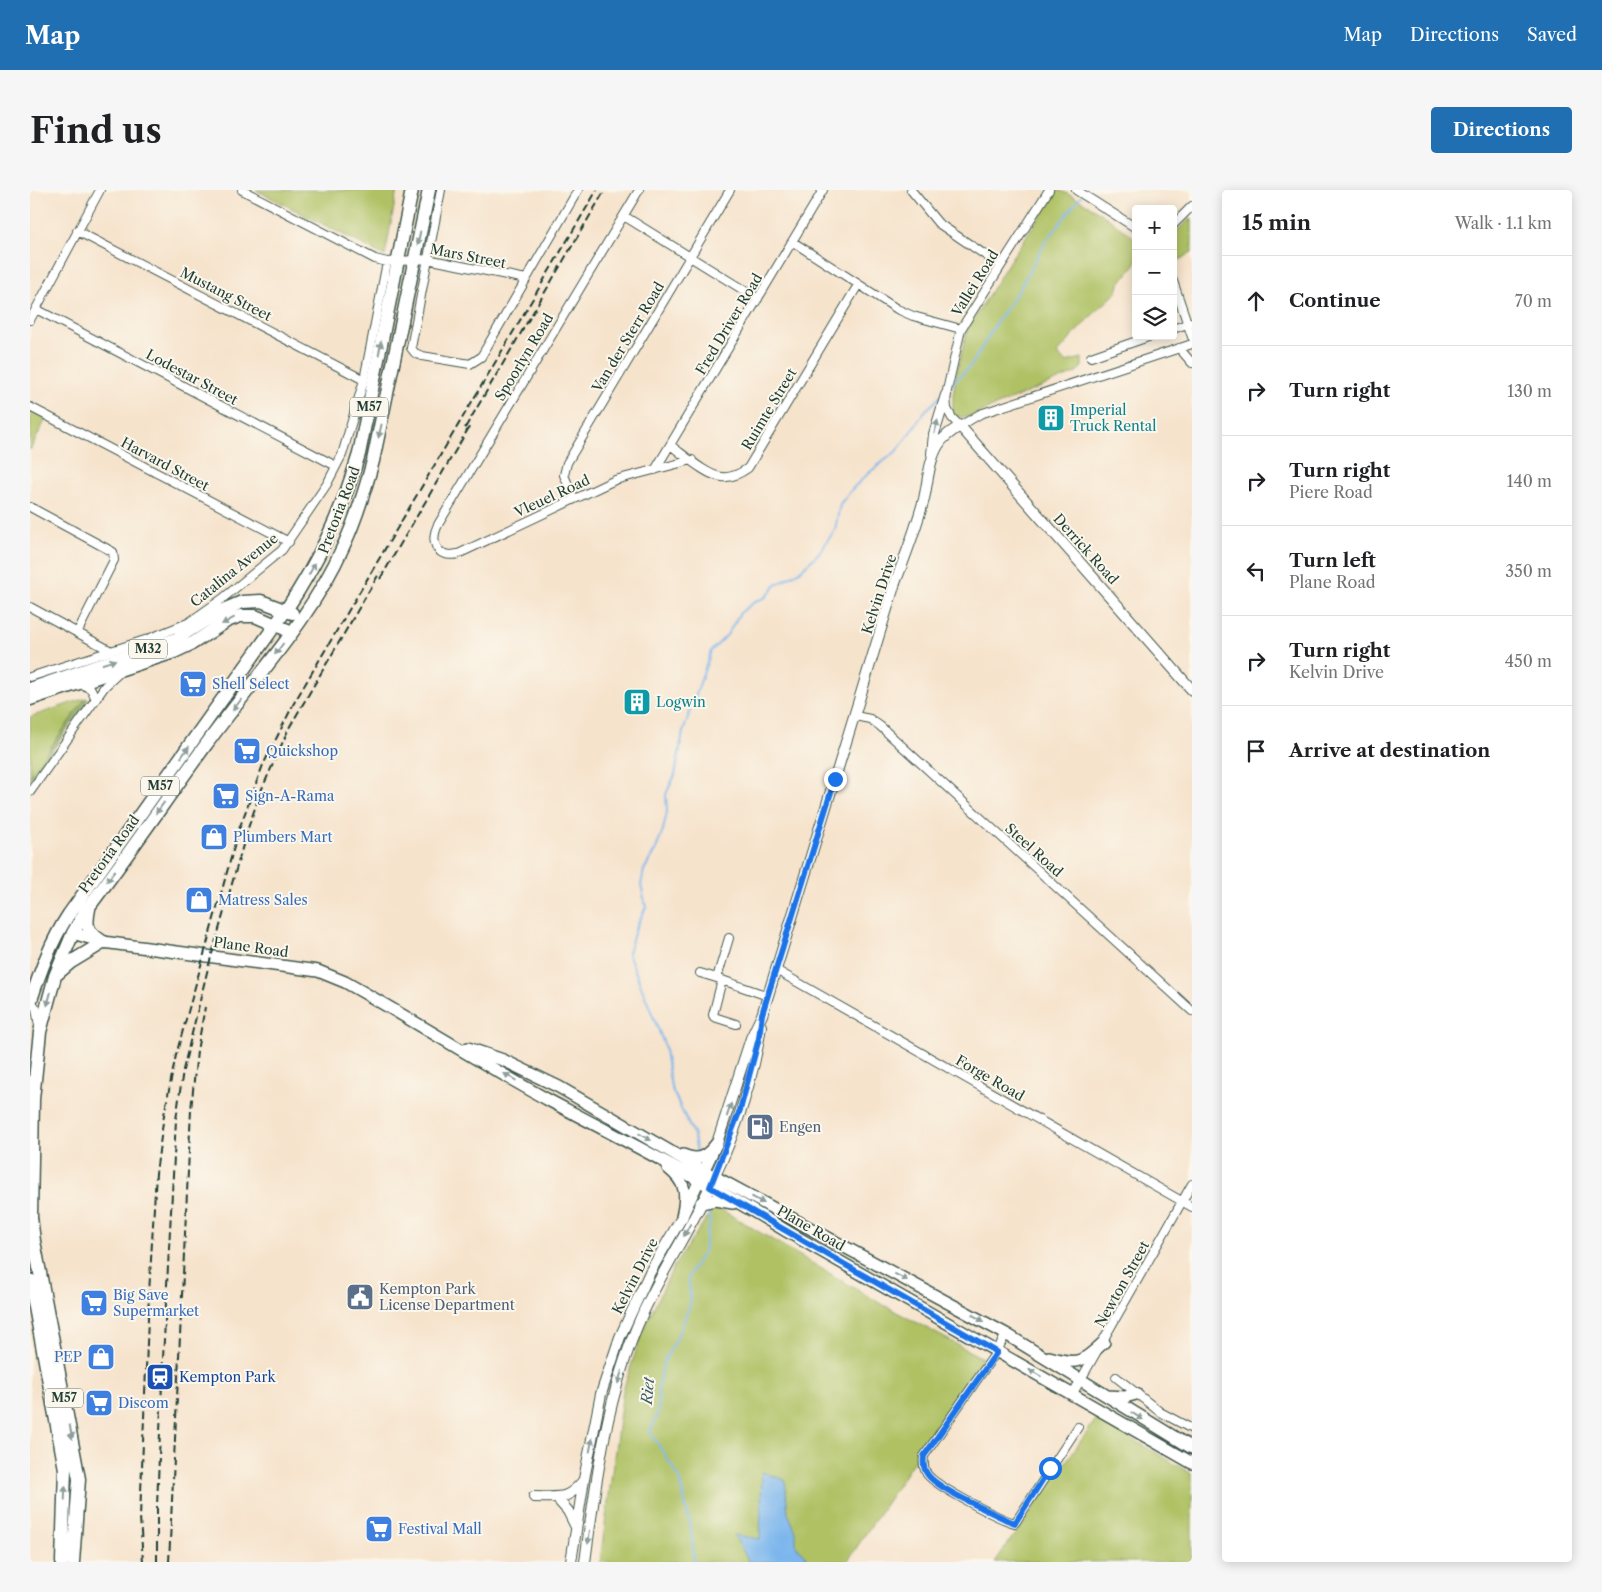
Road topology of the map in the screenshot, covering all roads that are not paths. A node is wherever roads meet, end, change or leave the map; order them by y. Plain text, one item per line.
1 (100, 190) edge
2 (242, 190) edge
3 (412, 190) edge
4 (429, 190) edge
5 (441, 190) edge
6 (578, 190) edge
7 (639, 190) edge
8 (730, 190) edge
9 (823, 190) edge
10 (911, 190) edge
11 (1050, 190) edge
12 (1078, 191) edge
13 (1192, 206) edge
14 (624, 216) junction
15 (1177, 221) edge
16 (1132, 225) edge
17 (77, 231) junction
18 (793, 242) junction
19 (690, 256) junction
20 (421, 260) junction
21 (392, 262) junction
22 (1000, 265) junction
23 (503, 275) junction
24 (526, 280) junction
25 (858, 285) junction
26 (1177, 291) edge
27 (518, 293) junction
28 (758, 299) junction
29 (36, 309) junction
30 (30, 320) edge
31 (1190, 323) edge
32 (1177, 328) edge
33 (961, 329) junction
34 (1192, 337) edge
35 (1140, 340) edge
36 (1192, 344) edge
37 (1179, 348) junction
38 (1091, 357) dead end
39 (1192, 363) edge
40 (364, 380) junction
41 (946, 395) junction
42 (30, 407) edge
43 (960, 426) junction
44 (670, 445) junction
45 (692, 460) junction
46 (932, 460) junction
47 (336, 466) junction
48 (655, 470) junction
49 (574, 499) junction
50 (30, 507) edge
51 (434, 539) joint
52 (289, 542) junction
53 (30, 607) edge
54 (286, 610) junction
55 (255, 616) junction
56 (302, 618) junction
57 (274, 624) junction
58 (78, 631) junction
59 (292, 632) junction
60 (265, 638) junction
61 (111, 651) junction
62 (122, 670) junction
63 (30, 677) edge
64 (77, 683) junction
65 (30, 689) edge
66 (1192, 690) edge
67 (30, 699) edge
68 (96, 699) junction
69 (855, 716) junction
70 (196, 736) junction
71 (205, 746) junction
72 (30, 792) edge
73 (90, 906) junction
74 (68, 914) junction
75 (73, 933) junction
76 (729, 938) dead end
77 (104, 942) junction
78 (49, 951) junction
79 (776, 970) junction
80 (700, 973) dead end
81 (55, 976) junction
82 (34, 979) edge
83 (720, 979) junction
84 (768, 996) junction
85 (30, 1001) edge
86 (1192, 1010) edge
87 (762, 1014) junction
88 (415, 1021) junction
89 (736, 1024) dead end
90 (40, 1032) junction
91 (556, 1094) dead end
92 (614, 1133) junction
93 (717, 1143) junction
94 (669, 1150) junction
95 (654, 1155) junction
96 (707, 1179) junction
97 (1192, 1184) edge
98 (1182, 1201) junction
99 (701, 1203) junction
100 (1192, 1206) edge
101 (746, 1207) junction
102 (682, 1217) junction
103 (30, 1280) edge
104 (1006, 1334) junction
105 (41, 1335) edge
106 (1104, 1342) junction
107 (997, 1352) junction
108 (1038, 1354) junction
109 (1116, 1377) dead end
110 (1081, 1380) junction
111 (1100, 1392) junction
112 (1136, 1394) junction
113 (1072, 1395) junction
114 (1078, 1427) dead end
115 (1192, 1429) edge
116 (1192, 1448) edge
117 (1192, 1463) edge
118 (584, 1479) junction
119 (534, 1497) dead end
120 (560, 1502) dead end
121 (576, 1527) junction
122 (62, 1562) edge
123 (73, 1562) edge
124 (571, 1562) edge
125 (586, 1562) edge

1 - 17 street
2 - 21 street, Mars Street
3 - 21 main road, Pretoria Road / M57
4 -> 20 main road, Pretoria Road / M57
5 - 20 street
6 - 24 street
7 - 14 street, Spoorlyn Road
8 - 19 street, Van der Sterr Road
9 - 18 street, Fred Driver Road
10 - 22 street
11 - 22 street, Vallei Road
12 - 16 street
13 - 15 street
14 - 19 street
14 - 51 street, Spoorlyn Road
17 - 29 street
17 - 40 street, Mustang Street
18 - 25 street
18 - 28 street, Fred Driver Road
19 - 28 street
19 - 49 street, Van der Sterr Road
20 - 21 street, Mars Street
20 - 23 street, Mars Street
20 - 27 street
20 -> 56 main road, Pretoria Road / M57
21 - 40 street, Catalina Avenue
54 -> 21 main road, Pretoria Road / M57
22 - 33 street, Vallei Road
23 - 24 street, Mars Street
23 - 27 street
24 - 27 street
25 - 33 street
25 - 45 street, Ruimte Street
26 - 31 street
28 - 44 street, Fred Driver Road
29 - 30 street
29 - 47 street, Lodestar Street
31 - 32 street
31 - 34 street
33 - 41 street, Vallei Road
35 - 38 street
36 - 37 street, Kelvin Drive
37 - 39 street
37 - 43 street, Kelvin Drive
40 - 47 street, Catalina Avenue
41 - 43 street, Vallei Road
46 -> 41 street
42 - 52 street, Harvard Street
43 - 46 street, Kelvin Drive
43 - 66 street, Derrick Road
44 - 45 street, Ruimte Street
44 - 48 street, Fred Driver Road
45 - 48 street, Vleuel Road
46 - 69 street, Kelvin Drive
47 - 52 street, Catalina Avenue
48 - 49 street, Vleuel Road
49 - 51 street, Vleuel Road
50 - 58 street
52 - 61 street, Catalina Avenue
53 - 58 street
54 - 56 main road, M32
54 - 57 main road, Pretoria Road / M57
65 -> 54 main road, M32
55 - 57 main road
55 - 60 main road
55 -> 62 main road, M32
56 - 59 main road, Pretoria Road / M57
57 - 59 main road
57 - 60 main road, Pretoria Road / M57
58 - 61 street
59 -> 71 main road, Pretoria Road / M57
60 - 70 main road, Pretoria Road / M57
61 - 63 street, Catalina Avenue
62 - 64 main road, M32
62 - 68 street
64 - 67 main road, M32
64 - 68 street
68 - 72 street
69 - 79 street, Kelvin Drive
69 - 86 street, Steel Road
70 - 71 main road
74 -> 70 main road, Pretoria Road / M57
71 -> 73 main road, Pretoria Road / M57
73 - 75 main road, Pretoria Road / M57
73 - 77 main road
74 - 75 main road
74 - 78 main road, Pretoria Road / M57
75 - 77 main road, Plane Road
75 - 78 main road
75 - 81 main road, Pretoria Road / M57
76 - 83 street
77 - 81 main road
77 - 88 main road, Plane Road
78 - 82 main road, Pretoria Road / M57
79 - 84 street, Kelvin Drive
79 - 98 street, Forge Road
80 - 83 street
81 -> 90 main road, Pretoria Road / M57
82 - 85 main road, Pretoria Road / M57
83 - 84 street
83 - 89 street
84 - 87 street, Kelvin Drive
85 - 90 street
93 -> 87 street, Kelvin Drive
87 - 96 street, Kelvin Drive
92 -> 88 main road, Plane Road
88 -> 94 main road, Plane Road
90 - 105 main road, Pretoria Road / M57
91 - 92 main road
92 - 95 main road, Plane Road
93 - 94 main road
93 - 96 street, Kelvin Drive
94 - 96 main road, Plane Road
95 - 96 main road, Plane Road
95 - 102 main road
96 - 99 street, Kelvin Drive
96 - 101 main road, Plane Road
96 - 102 street, Kelvin Drive
96 -> 104 main road, Plane Road
97 - 98 street, Newton Street
98 - 100 street, Forge Road
98 - 106 street, Newton Street
99 - 101 main road
99 -> 125 street, Kelvin Drive
101 - 107 main road, Plane Road
118 -> 102 street, Kelvin Drive
103 - 105 main road, Pretoria Road / M57
104 - 107 street
104 - 108 main road, Plane Road
122 -> 105 main road, Pretoria Road / M57
105 -> 123 main road, Pretoria Road / M57
106 - 108 main road
106 - 110 street, Newton Street
113 -> 107 main road, Plane Road
107 - 114 street
108 - 110 main road, Plane Road
109 - 112 street
110 - 111 main road, Plane Road
110 - 113 street, Newton Street
111 - 112 main road
111 -> 116 main road, Plane Road
112 - 115 street
113 - 117 main road, Plane Road
118 - 119 street
118 - 121 street, Kelvin Drive
120 - 121 street
121 - 124 street, Kelvin Drive

